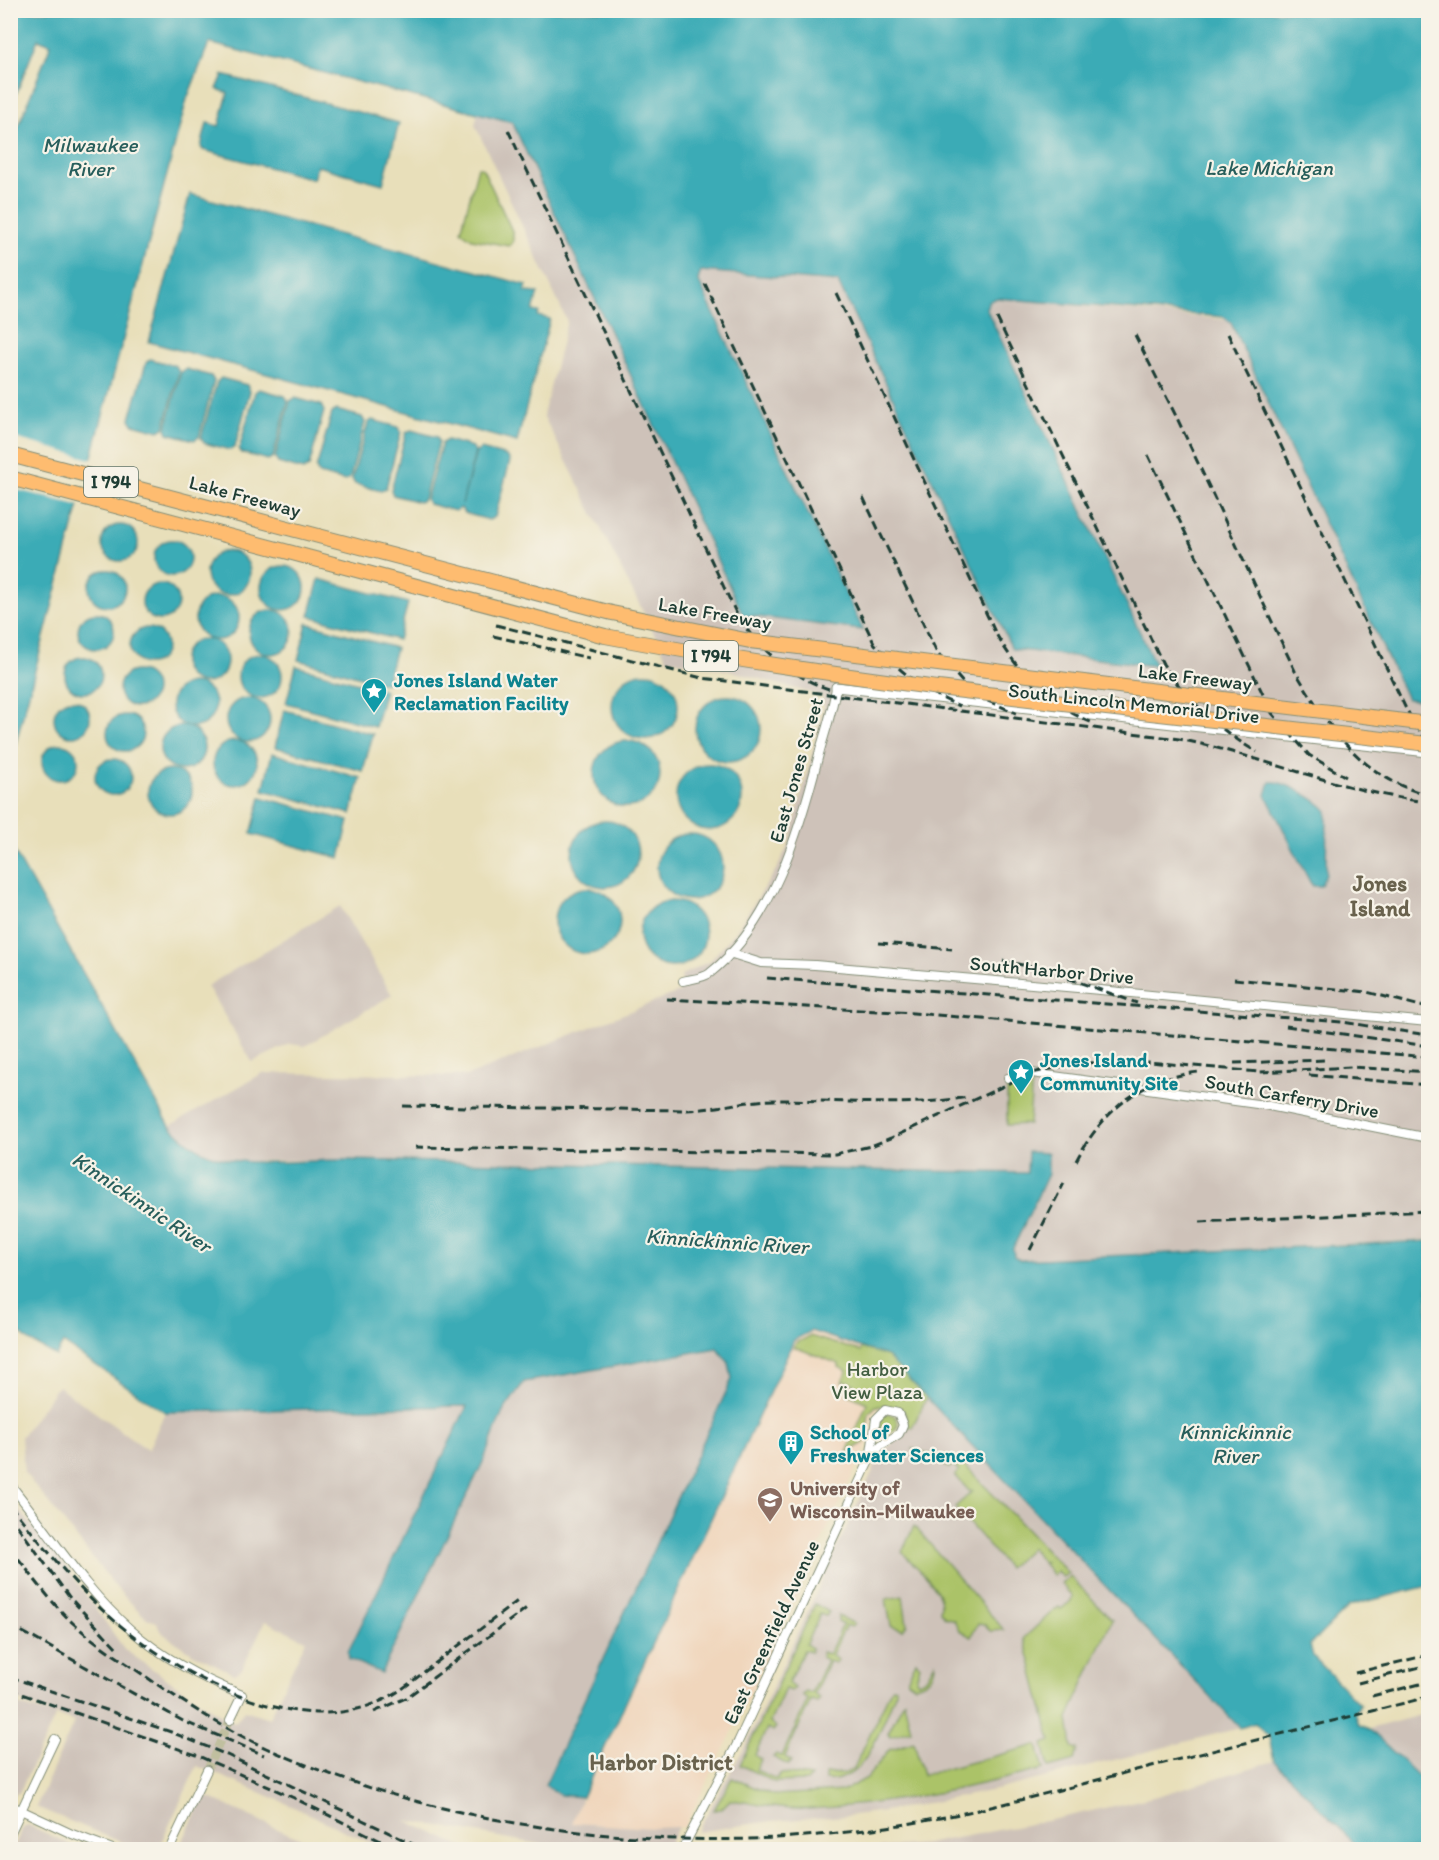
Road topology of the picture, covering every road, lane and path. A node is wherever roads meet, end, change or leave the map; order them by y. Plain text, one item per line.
1 (10, 455) edge
2 (10, 478) edge
3 (836, 687) joint
4 (1428, 724) edge
5 (1428, 744) edge
6 (1428, 752) edge
7 (729, 953) junction
8 (683, 981) dead end
9 (1428, 1022) edge
10 (1008, 1078) dead end
11 (1428, 1138) edge
12 (870, 1460) junction
13 (10, 1484) edge
14 (230, 1720) tunnel mouth
15 (56, 1739) dead end
16 (207, 1770) tunnel mouth
17 (10, 1805) edge
18 (22, 1810) junction
19 (10, 1834) edge
20 (115, 1850) edge
21 (169, 1850) edge
22 (682, 1850) edge

1 - 4 highway, Lake Freeway / I 794, bridge
2 - 5 highway, Lake Freeway / I 794, bridge
3 - 6 street, South Lincoln Memorial Drive
3 - 7 street, East Jones Street
7 - 8 street
7 - 9 street, South Harbor Drive
10 - 11 street, South Carferry Drive
12 - 12 street, East Greenfield Avenue
12 - 22 street, East Greenfield Avenue
13 - 14 street
15 - 18 street
16 - 21 street
17 - 18 street
18 - 19 street
18 - 20 street

